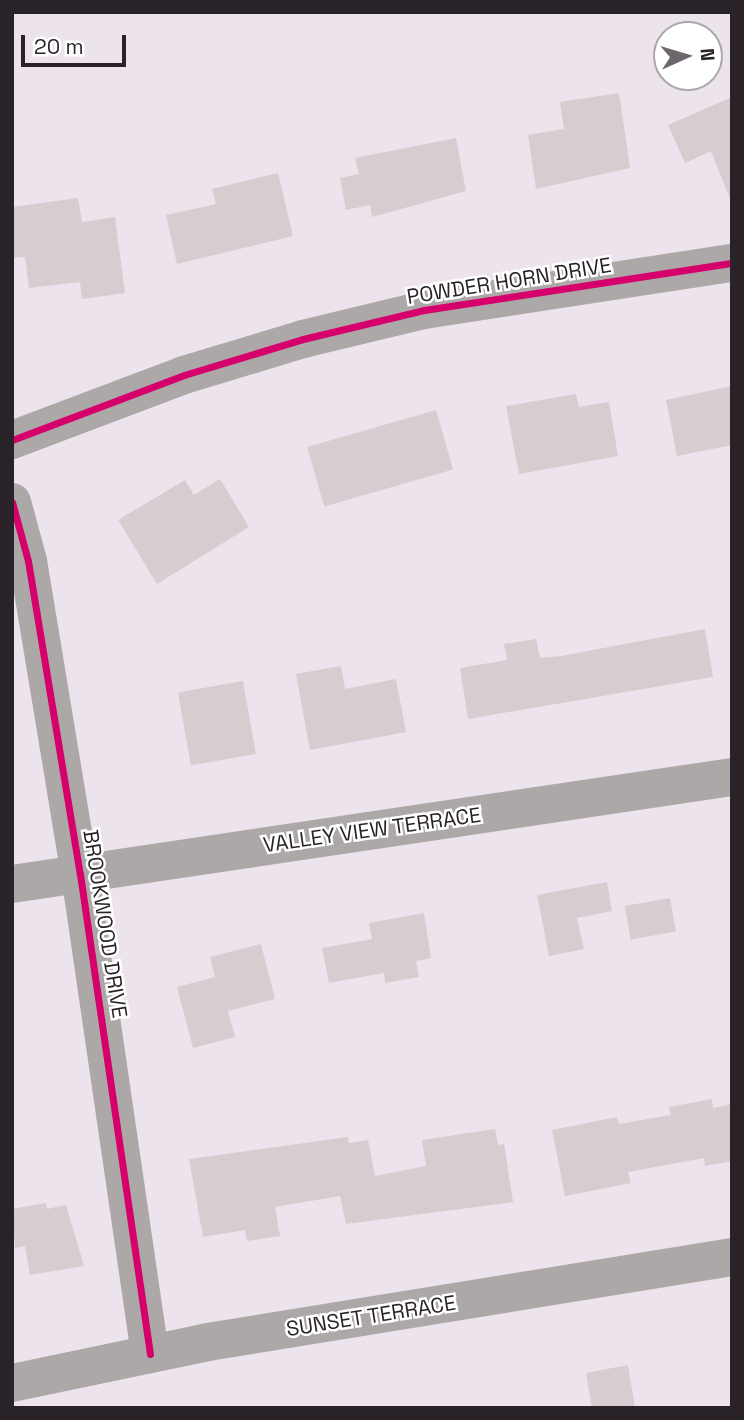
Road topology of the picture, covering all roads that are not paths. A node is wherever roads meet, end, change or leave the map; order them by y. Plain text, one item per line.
1 (732, 264) edge
2 (12, 440) edge
3 (12, 502) edge
4 (732, 777) edge
5 (80, 874) junction
6 (12, 884) edge
7 (732, 1257) edge
8 (150, 1354) junction
9 (12, 1383) edge

1 - 2 street, POWDER HORN DRIVE
3 - 5 street, BROOKWOOD DRIVE
4 - 5 street, VALLEY VIEW TERRACE
5 - 6 street, VALLEY VIEW TERRACE
5 - 8 street, BROOKWOOD DRIVE
7 - 8 street, SUNSET TERRACE
8 - 9 street, SUNSET TERRACE

